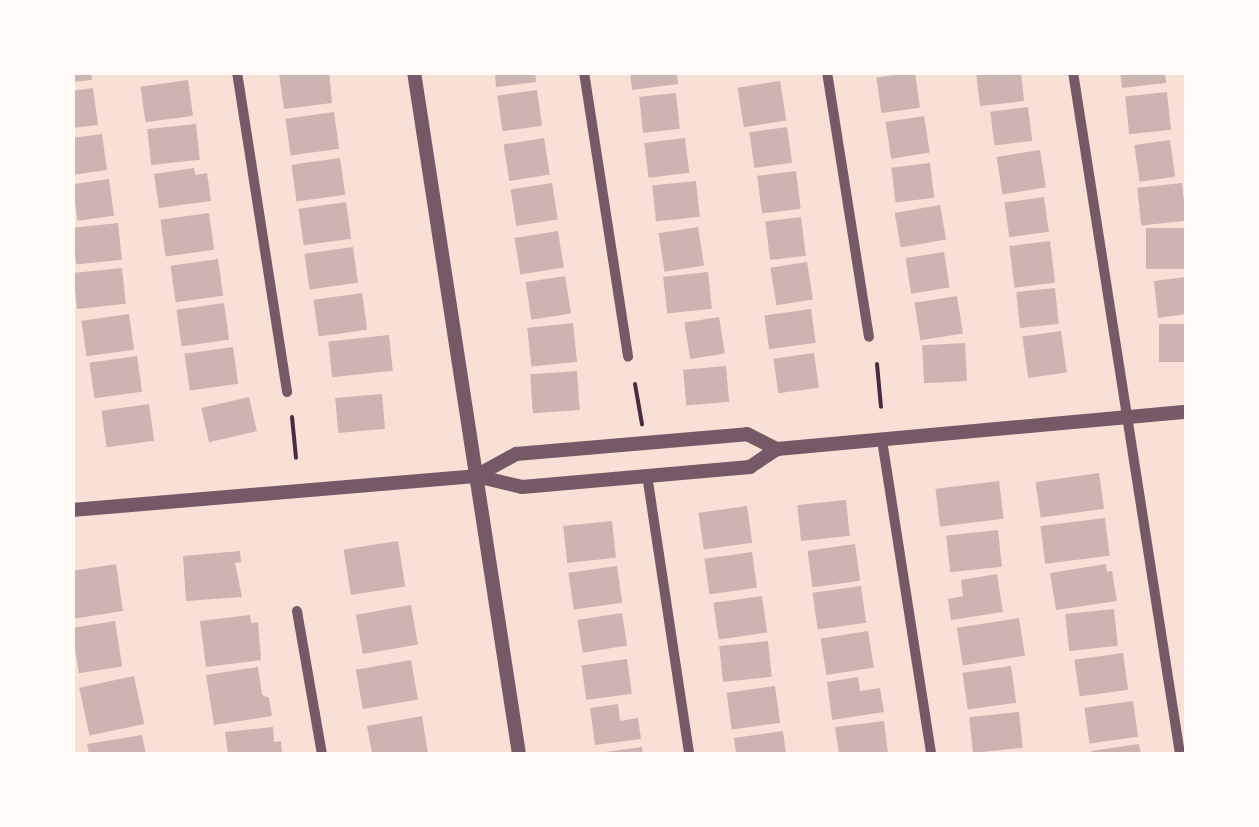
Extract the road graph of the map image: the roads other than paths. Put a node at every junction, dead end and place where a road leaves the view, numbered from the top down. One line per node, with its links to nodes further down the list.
1 (237, 72): 8 (street)
2 (414, 72): 13 (street)
3 (584, 72): 7 (street)
4 (828, 72): 6 (street)
5 (1073, 72): 10 (street)
6 (869, 336)
7 (628, 356)
8 (287, 392)
9 (1186, 412): 10 (street)
10 (1126, 417): 11 (street); 21 (street)
11 (882, 440): 12 (street); 20 (street)
12 (777, 449): 13 (street); 14 (street)
13 (476, 476): 14 (street); 15 (street); 18 (street)
14 (647, 476): 19 (street)
15 (72, 510)
16 (297, 611): 17 (street)
17 (322, 754)
18 (520, 754)
19 (688, 754)
20 (932, 754)
21 (1180, 754)

